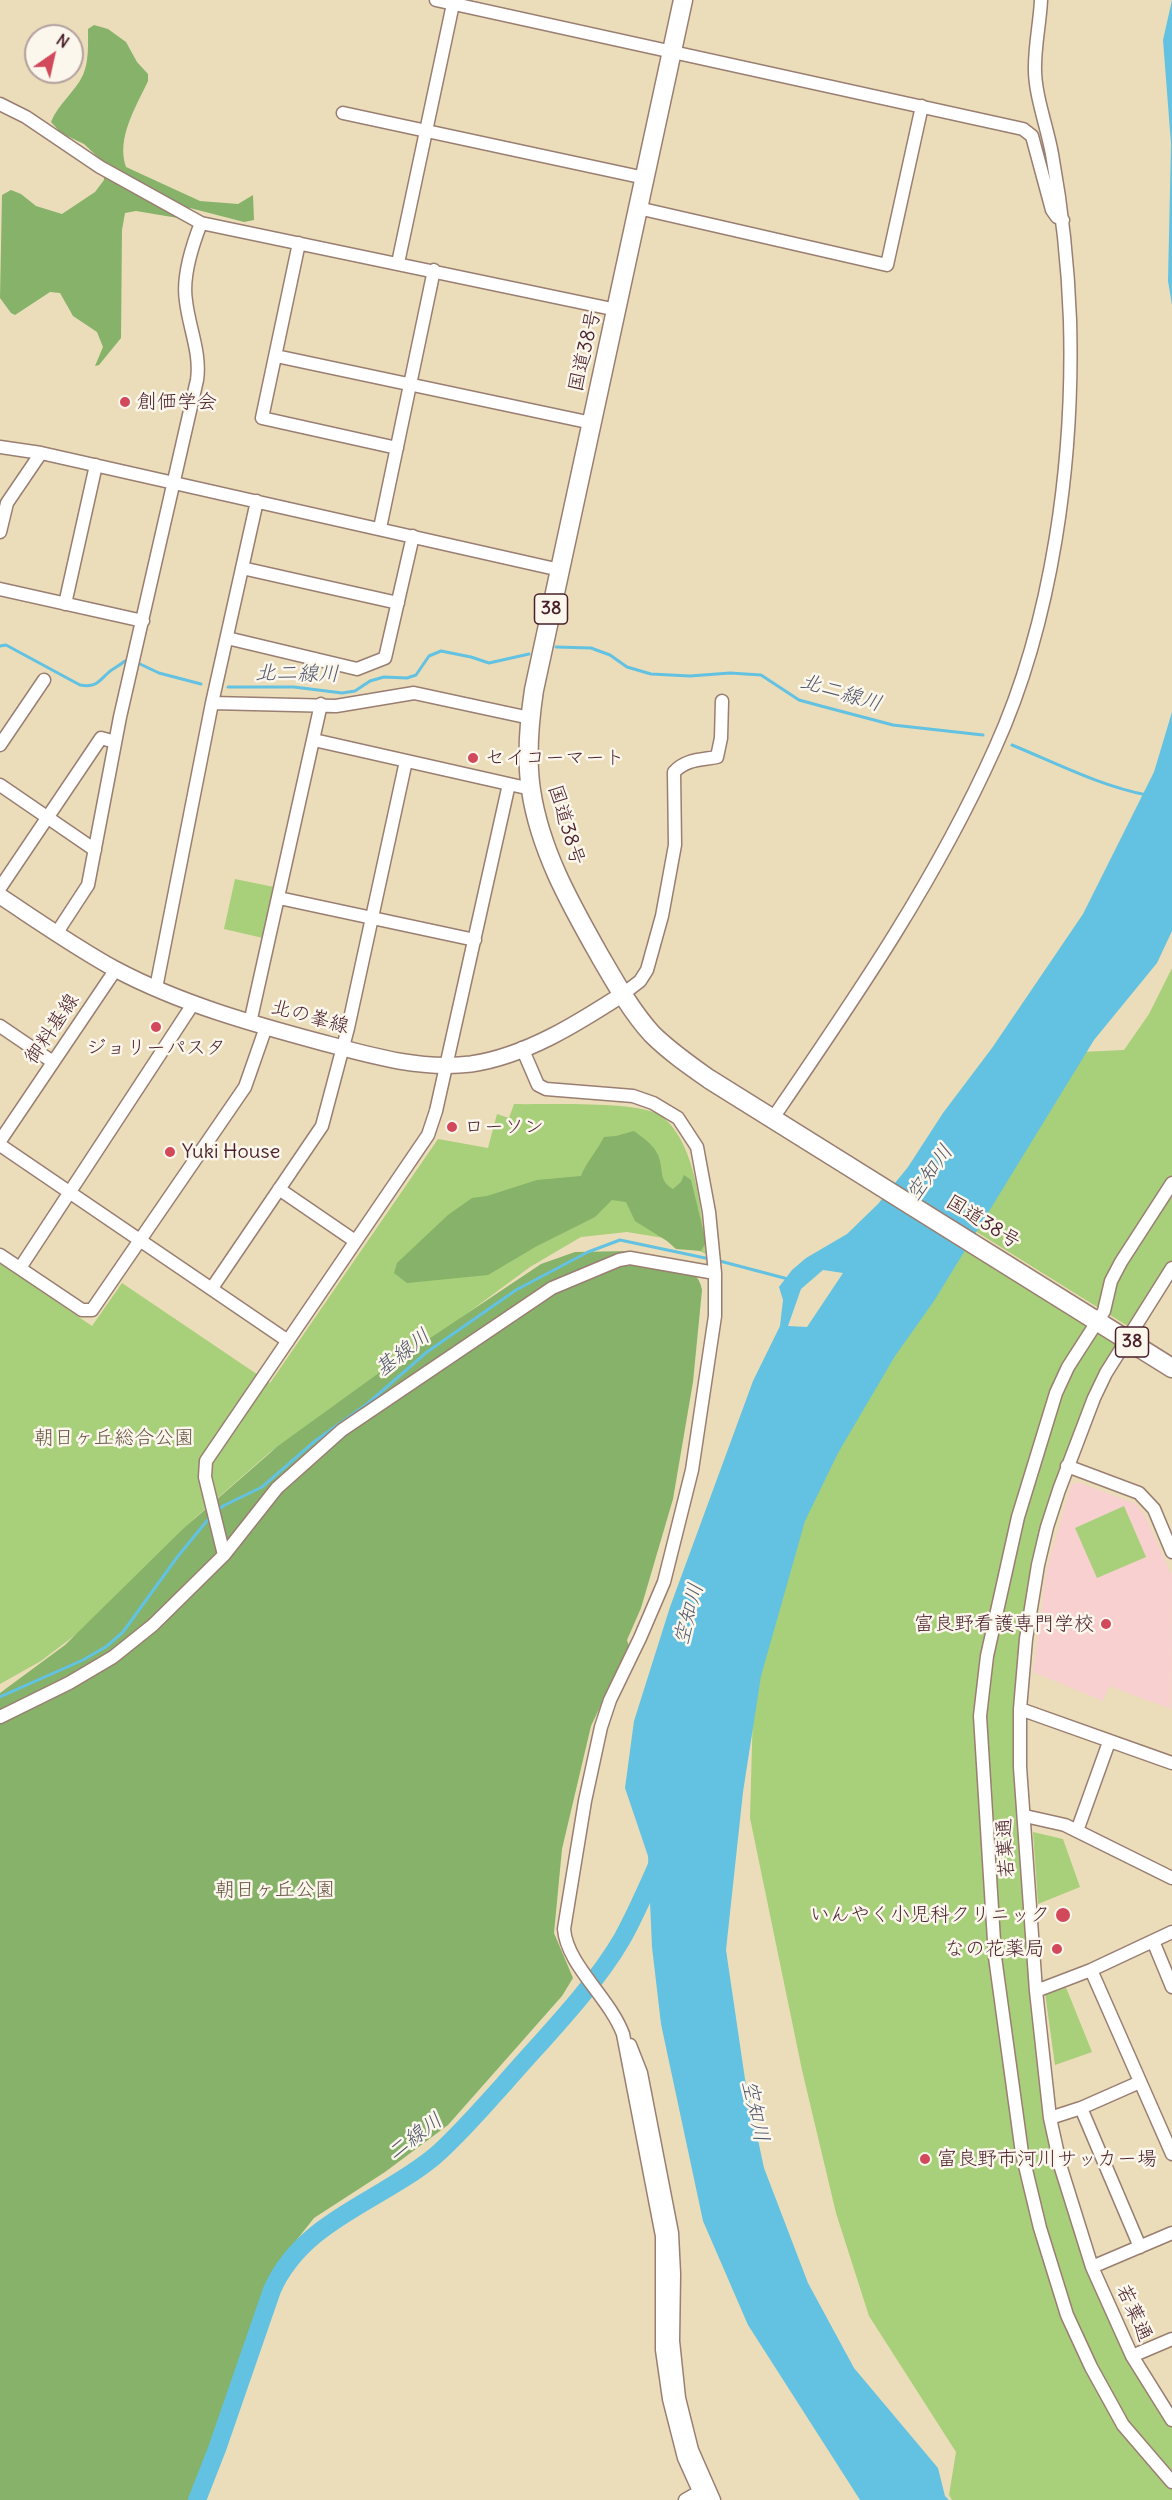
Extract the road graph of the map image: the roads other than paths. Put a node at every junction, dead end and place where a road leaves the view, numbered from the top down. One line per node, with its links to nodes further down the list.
1 (436, 0): 4 (street)
2 (683, 0): 5 (highway, 国道38号 / 38)
3 (1041, 0): 12 (street)
4 (453, 4): 5 (street); 9 (street)
5 (672, 52): 7 (street); 10 (highway, 国道38号 / 38)
6 (0, 104): 13 (street)
7 (922, 106): 11 (street); 12 (street)
8 (343, 113): 9 (street)
9 (426, 131): 10 (street); 15 (street)
10 (645, 178): 11 (highway, 国道38号 / 38)
11 (638, 208): 17 (highway, 国道38号 / 38)
12 (1063, 220): 68 (street)
13 (201, 223): 14 (street); 25 (street)
14 (298, 243): 15 (street); 18 (street)
15 (398, 263): 16 (street)
16 (434, 270): 17 (street); 19 (street)
17 (617, 310): 20 (highway, 国道38号 / 38)
18 (276, 356): 19 (street); 22 (street)
19 (411, 384): 20 (street); 22 (street)
20 (592, 423): 31 (highway, 国道38号 / 38)
21 (0, 447): 23 (street)
22 (397, 448): 27 (street)
23 (41, 453): 24 (street); 28 (street)
24 (96, 465): 25 (street); 34 (street)
25 (175, 483): 26 (street); 35 (street)
26 (257, 501): 27 (street); 30 (street)
27 (380, 528): 29 (street)
28 (0, 532)
29 (413, 536): 31 (street); 33 (street)
30 (242, 568): 33 (street); 36 (street)
31 (560, 570): 41 (highway, 国道38号 / 38)
32 (0, 589): 34 (street)
33 (398, 603): 36 (street)
34 (65, 604): 35 (street)
35 (143, 621): 43 (street)
36 (227, 638): 39 (street)
37 (44, 680): 44 (street)
38 (722, 701): 59 (street)
39 (212, 703): 40 (street); 58 (street)
40 (321, 704): 41 (street); 42 (street)
41 (530, 718): 48 (highway, 国道38号 / 38)
42 (314, 740): 45 (street); 53 (street)
43 (116, 742): 49 (street); 50 (street)
44 (0, 745)
45 (406, 761): 46 (street); 54 (street)
46 (509, 784): 48 (street); 56 (street)
47 (0, 785): 49 (street)
48 (531, 789): 59 (highway, 国道38号 / 38)
49 (48, 817): 50 (street); 51 (street)
50 (95, 850): 55 (street)
51 (0, 888)
52 (0, 896): 55 (main road, 北の峯線)
53 (279, 898): 54 (street); 61 (street)
54 (373, 918): 56 (street); 64 (street)
55 (56, 934): 57 (main road, 北の峯線)
56 (475, 940): 67 (street)
57 (116, 969): 58 (main road, 北の峯線); 66 (street, 御料基線)
58 (156, 988): 60 (main road, 北の峯線)
59 (623, 994): 65 (main road, 北の峯線); 68 (highway, 国道38号 / 38)
60 (193, 1004): 61 (main road, 北の峯線); 72 (street)
61 (250, 1023): 63 (main road, 北の峯線)
62 (0, 1026): 66 (street)
63 (266, 1027): 64 (main road, 北の峯線); 73 (street)
64 (342, 1048): 67 (main road, 北の峯線); 71 (street)
65 (522, 1048): 67 (main road, 北の峯線); 78 (street)
66 (53, 1062): 69 (street, 御料基線)
67 (447, 1065): 74 (street)
68 (780, 1122): 80 (highway, 国道38号 / 38)
69 (0, 1143): 72 (street)
70 (1172, 1183): 80 (street)
71 (279, 1189): 74 (street); 79 (street)
72 (71, 1192): 73 (street); 77 (street)
73 (141, 1240): 77 (street); 79 (street)
74 (355, 1241): 82 (street)
75 (0, 1255): 77 (street)
76 (1172, 1268): 81 (street, 若葉通)
77 (20, 1269)
78 (715, 1273): 86 (street); 99 (street)
79 (212, 1288): 82 (street)
80 (1094, 1319): 81 (highway, 国道38号 / 38); 110 (street)
81 (1128, 1340): 83 (highway, 国道38号 / 38); 84 (street, 若葉通)
82 (288, 1341): 86 (street)
83 (1172, 1368)
84 (1067, 1466): 85 (street); 87 (street, 若葉通)
85 (1172, 1552)
86 (224, 1555): 88 (street)
87 (1020, 1709): 89 (street); 91 (street, 若葉通)
88 (0, 1717)
89 (1109, 1742): 90 (street); 92 (street)
90 (1172, 1763)
91 (1025, 1816): 92 (street); 98 (street, 若葉通)
92 (1077, 1831): 93 (street)
93 (1172, 1878)
94 (1172, 1932): 95 (street)
95 (1153, 1941): 96 (street); 97 (street)
96 (1091, 1970): 98 (street); 100 (street)
97 (1172, 1987)
98 (1036, 1991): 102 (street, 若葉通)
99 (623, 2034): 111 (street); 113 (street)
100 (1140, 2082): 101 (street); 103 (street)
101 (1081, 2108): 102 (street); 105 (street)
102 (1050, 2118): 106 (street, 若葉通)
103 (1172, 2154)
104 (1172, 2233): 105 (street)
105 (1140, 2247): 106 (street)
106 (1092, 2267): 108 (street, 若葉通)
107 (1172, 2339): 108 (street)
108 (1132, 2356): 109 (street, 若葉通)
109 (1172, 2420)
110 (1172, 2482)
111 (701, 2496): 112 (street)
112 (686, 2500)
113 (714, 2500)

